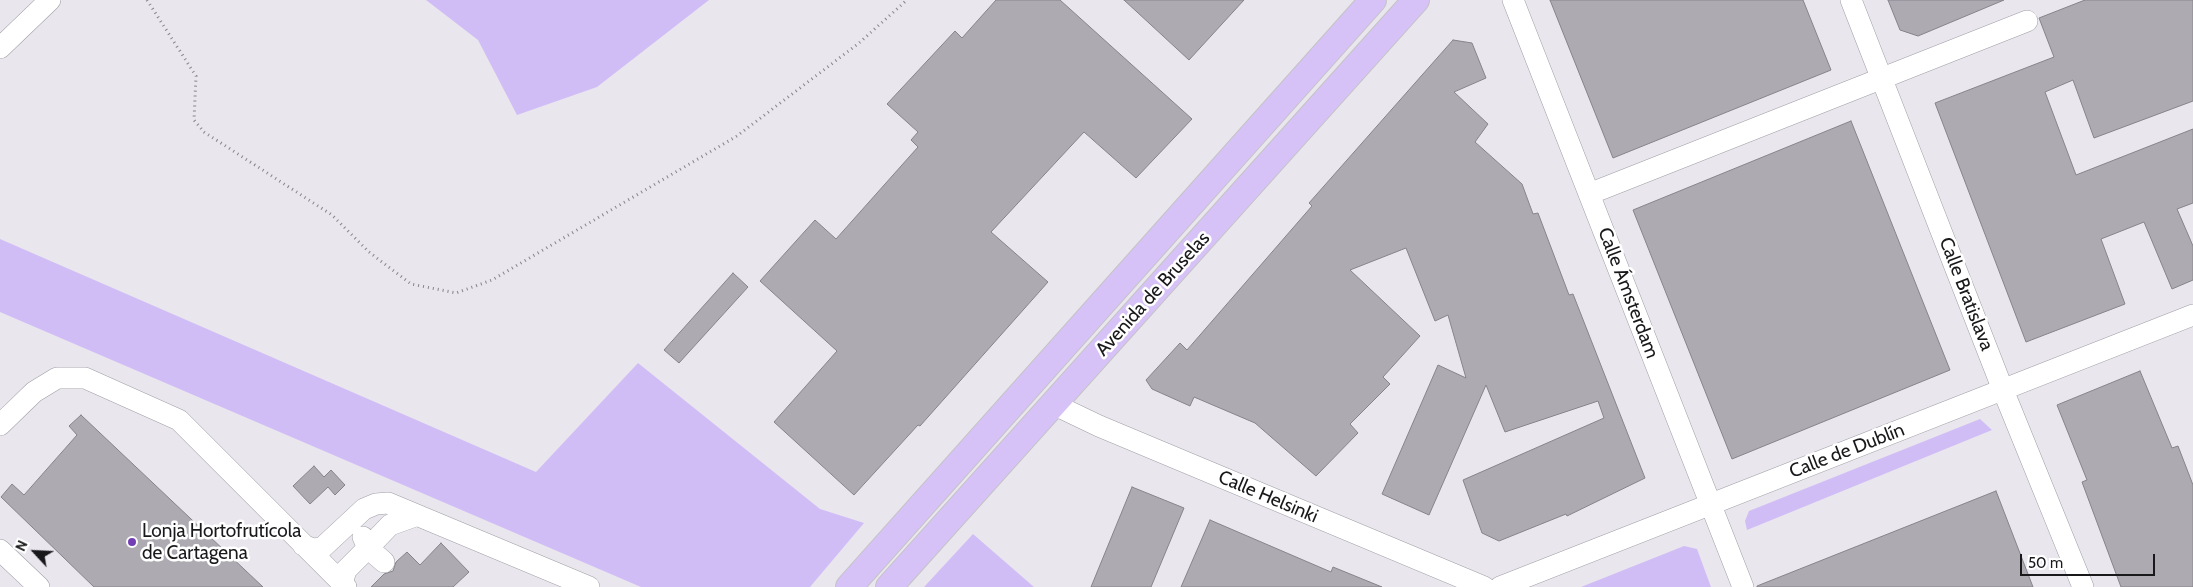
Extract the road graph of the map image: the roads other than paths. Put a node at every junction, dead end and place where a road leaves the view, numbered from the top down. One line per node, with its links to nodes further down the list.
1 (50, 0): 7 (street)
2 (1373, 0): 11 (main road, Avenida de Bruselas)
3 (1416, 0): 13 (main road, Avenida de Bruselas)
4 (1513, 0): 9 (street, Calle Ámsterdam)
5 (1851, 0): 8 (street, Calle Bratislava)
6 (2027, 21): 8 (street)
7 (0, 48)
8 (1882, 80): 9 (street); 12 (street, Calle Bratislava)
9 (1589, 194): 15 (street, Calle Ámsterdam)
10 (2193, 315): 12 (street, Calle de Dublín)
11 (1030, 385): 13 (main road); 24 (main road, Avenida de Bruselas)
12 (2004, 390): 15 (street, Calle de Dublín); 29 (street, Calle Bratislava)
13 (1053, 404): 25 (main road, Avenida de Bruselas); 26 (street, Calle Helsinki)
14 (0, 425): 17 (street)
15 (1711, 504): 27 (street, Calle de Dublín); 28 (street, Calle Ámsterdam)
16 (408, 513): 17 (street); 18 (street); 23 (street)
17 (303, 545): 22 (street)
18 (368, 548): 20 (street); 22 (street)
19 (0, 550): 21 (street)
20 (384, 562)
21 (39, 587)
22 (346, 587)
23 (589, 587)
24 (849, 587)
25 (889, 587)
26 (1484, 587)
27 (1500, 587)
28 (1743, 587)
29 (2083, 587)

